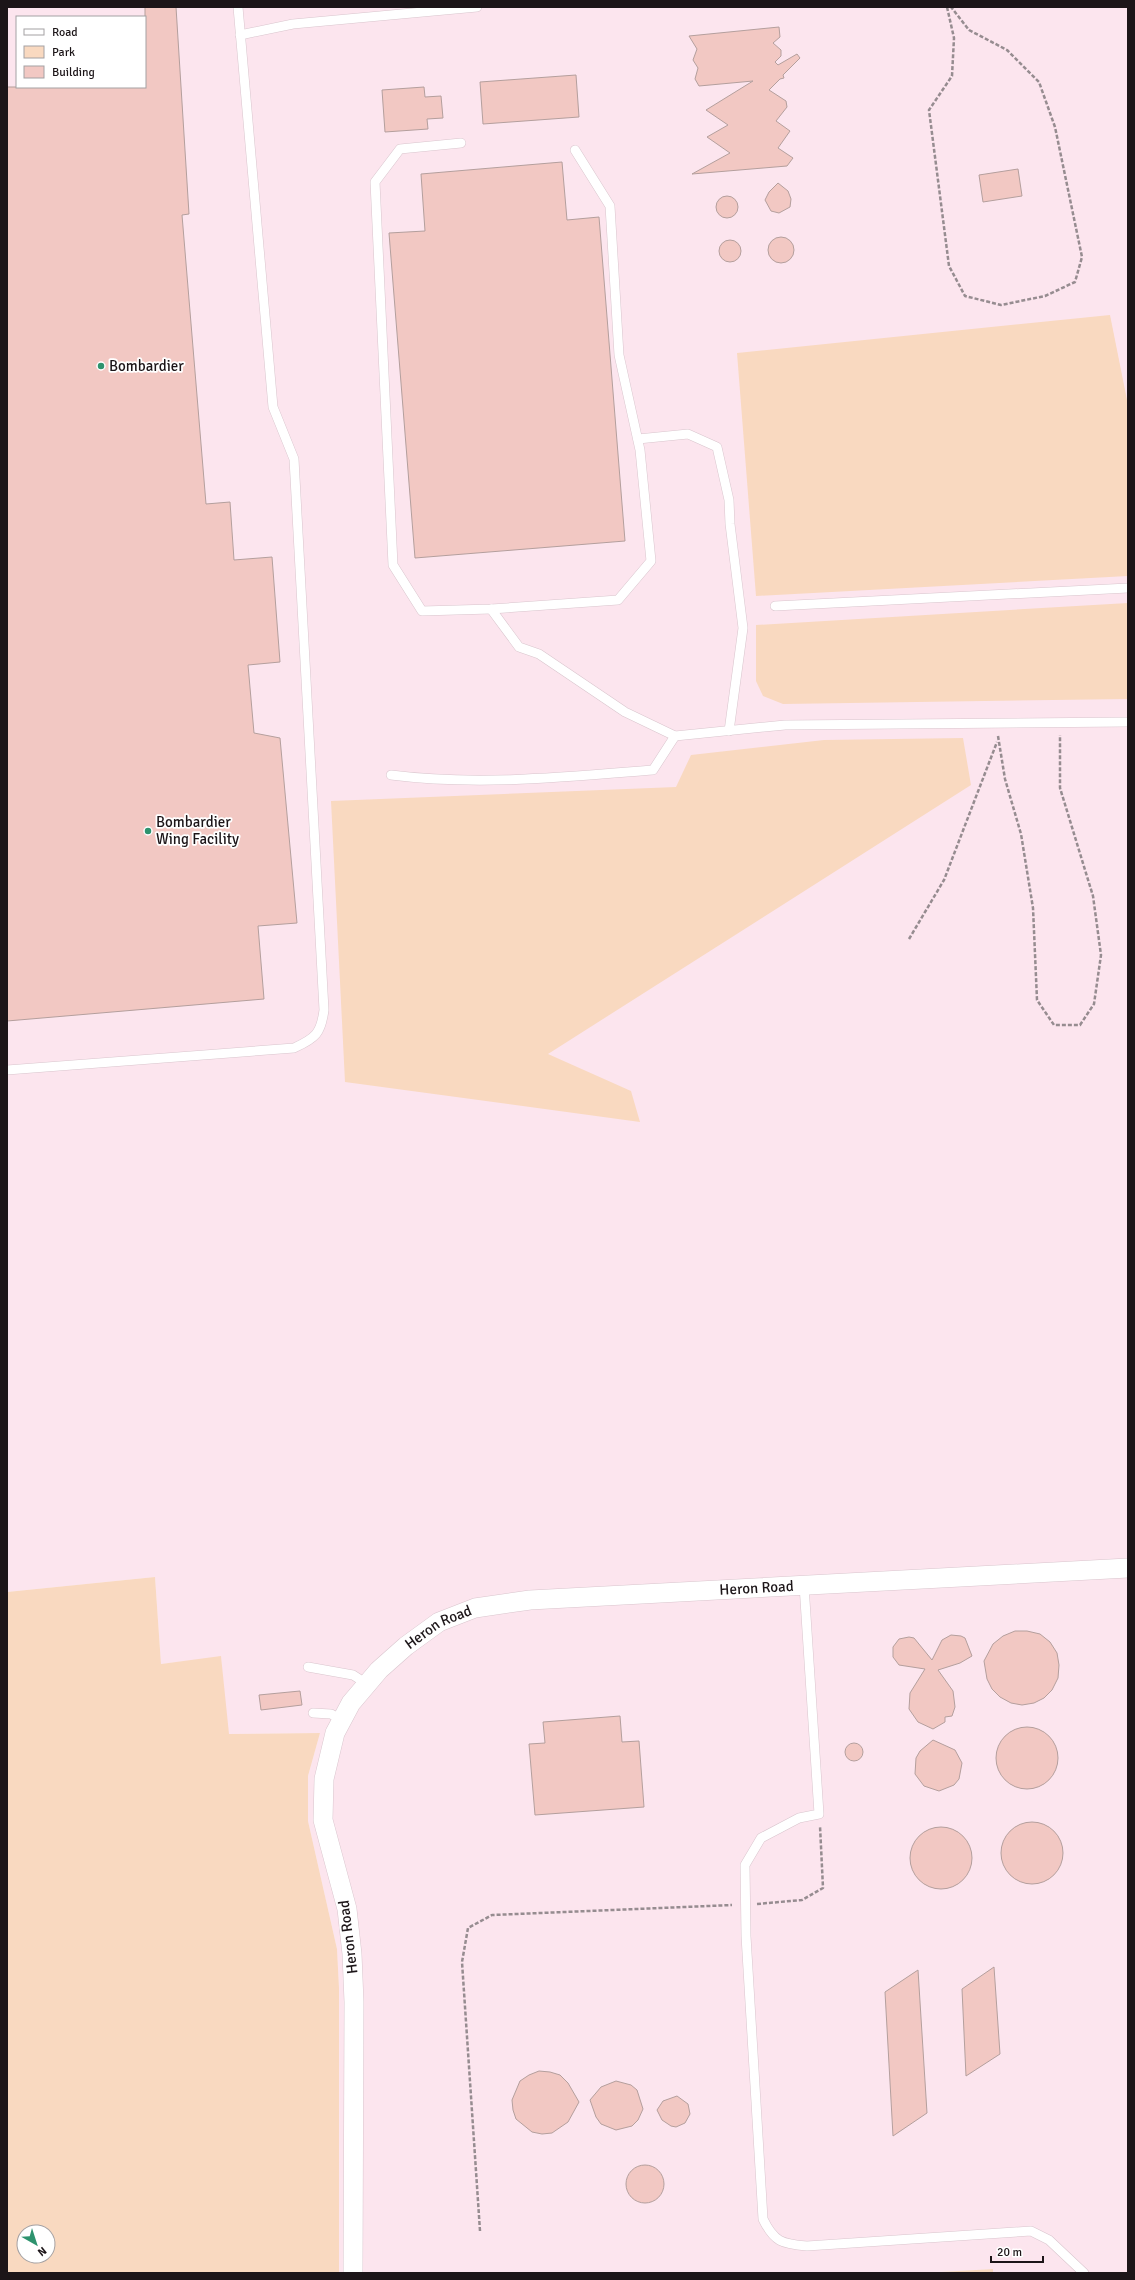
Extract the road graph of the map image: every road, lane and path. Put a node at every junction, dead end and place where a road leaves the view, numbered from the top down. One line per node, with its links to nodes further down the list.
1 (238, 7): 5 (lane)
2 (477, 7): 5 (lane)
3 (947, 7): 4 (path)
4 (951, 7)
5 (240, 36): 20 (lane)
6 (461, 143): 11 (lane)
7 (576, 150): 8 (lane)
8 (638, 439): 11 (lane); 15 (lane)
9 (1128, 588): 10 (lane)
10 (775, 606)
11 (491, 609): 16 (lane)
12 (1060, 722): 13 (lane); 14 (lane); 17 (path)
13 (1128, 722)
14 (998, 723): 15 (lane); 17 (path)
15 (729, 731): 16 (lane)
16 (675, 736): 18 (lane)
17 (998, 741): 19 (path)
18 (391, 775)
19 (909, 938)
20 (7, 1070)
21 (1128, 1568): 22 (street, Heron Road)
22 (804, 1585): 24 (street, Heron Road); 27 (lane)
23 (308, 1667): 24 (lane)
24 (367, 1684): 26 (street, Heron Road)
25 (313, 1714): 26 (lane)
26 (342, 1720): 30 (street, Heron Road)
27 (819, 1814): 28 (lane); 28 (path)
28 (745, 1905): 29 (path); 31 (lane)
29 (480, 2231)
30 (354, 2273)
31 (1084, 2273)

